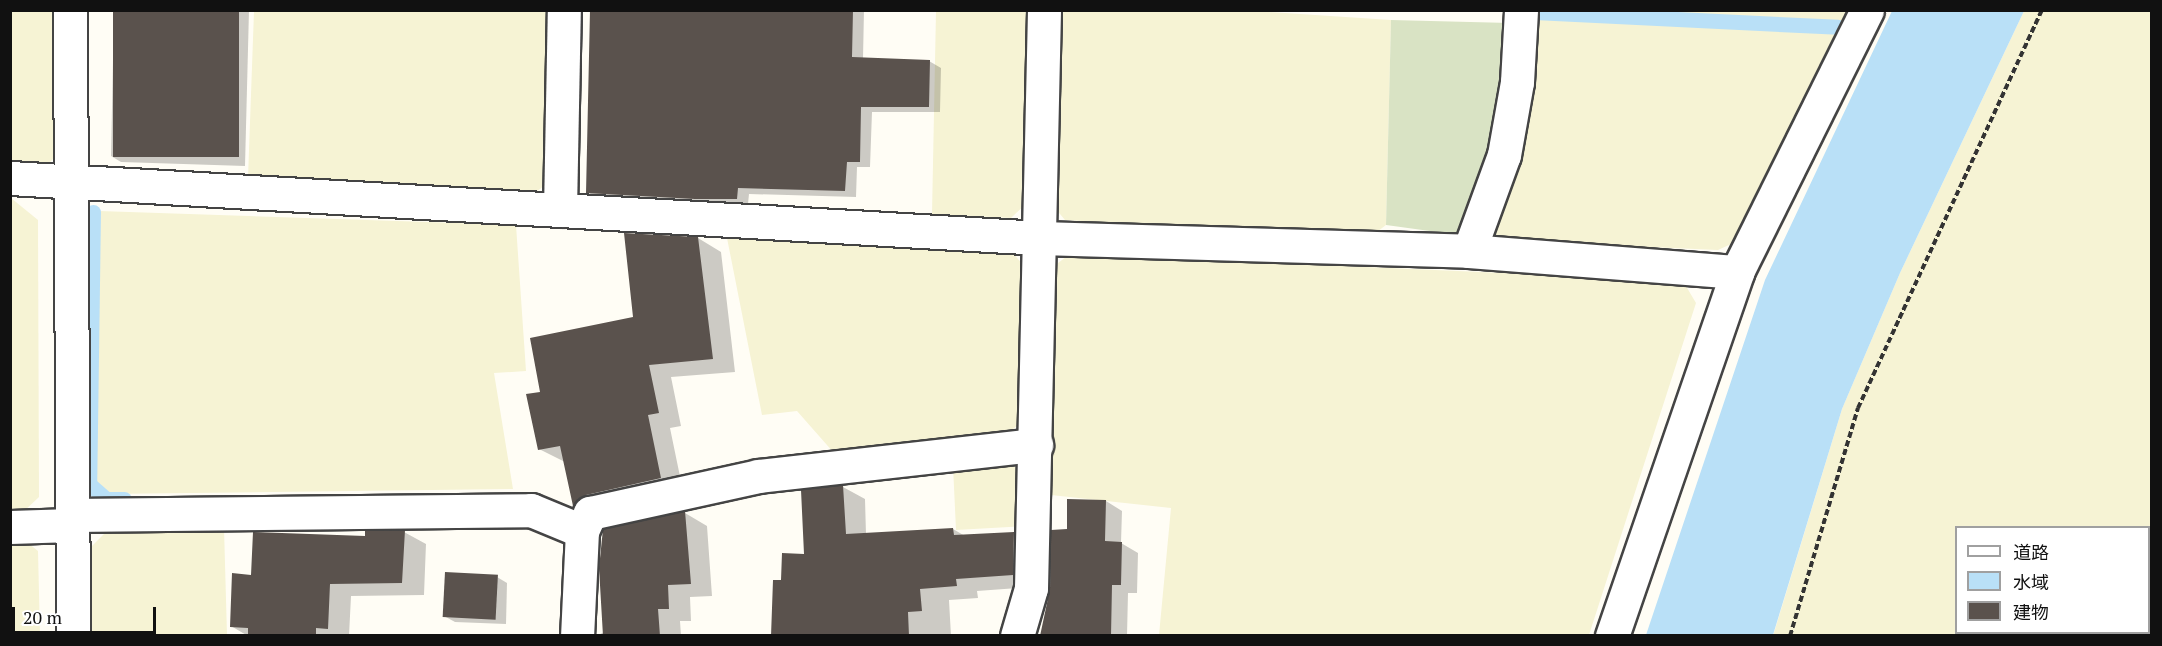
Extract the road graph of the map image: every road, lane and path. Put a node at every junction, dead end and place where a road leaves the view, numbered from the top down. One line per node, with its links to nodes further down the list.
1 (70, 10): 8 (street)
2 (564, 10): 9 (street)
3 (1044, 10): 10 (street)
4 (1521, 10): 11 (street)
5 (1867, 10): 12 (street)
6 (2042, 10): 21 (path)
7 (10, 178): 8 (street)
8 (68, 181): 9 (street); 14 (street)
9 (560, 210): 10 (street)
10 (1040, 238): 11 (street); 13 (street)
11 (1468, 251): 12 (street)
12 (1737, 272): 20 (street)
13 (1036, 445): 16 (street); 19 (street)
14 (72, 520): 15 (street); 16 (street); 17 (street)
15 (10, 527)
16 (582, 531): 18 (street)
17 (73, 636)
18 (578, 636)
19 (1017, 636)
20 (1612, 636)
21 (1790, 636)

